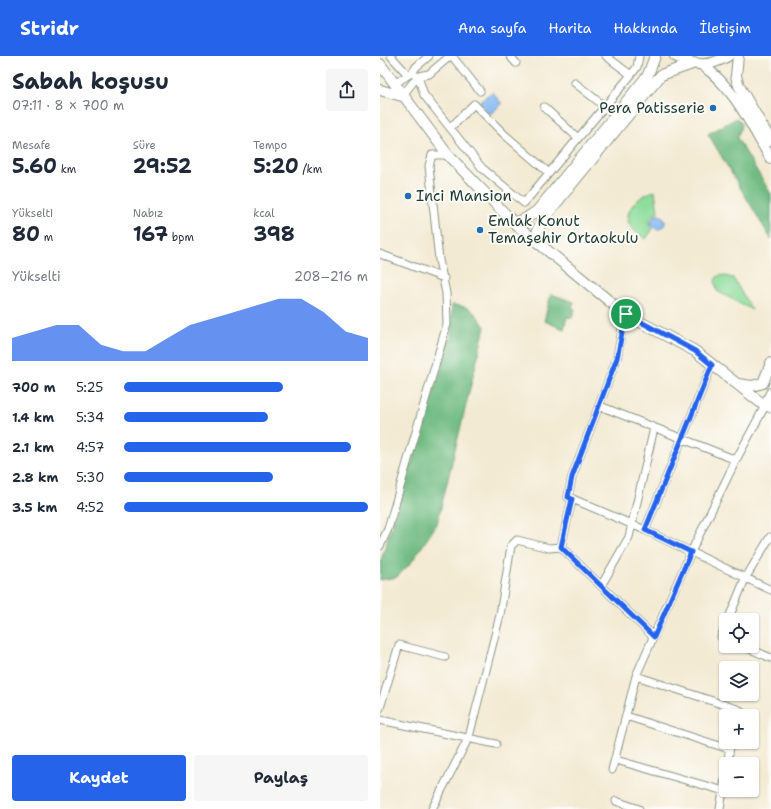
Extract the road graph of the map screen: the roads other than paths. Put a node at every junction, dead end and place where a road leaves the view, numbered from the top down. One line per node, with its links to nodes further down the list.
1 (391, 56): 14 (street)
2 (429, 56): 14 (street)
3 (451, 56): 16 (street); 20 (street)
4 (510, 56): 11 (street)
5 (606, 56): 15 (street)
6 (639, 56): 15 (street)
7 (654, 56): 30 (main road)
8 (675, 56): 12 (main road)
9 (728, 56): 12 (main road)
10 (738, 56): 26 (main road)
11 (516, 63)
12 (697, 65): 28 (main road); 31 (main road)
13 (381, 67): 18 (main road)
14 (408, 75): 18 (street)
15 (631, 75): 22 (street)
16 (418, 76): 21 (street); 24 (street)
17 (575, 83): 22 (street)
18 (394, 84): 21 (main road)
19 (380, 90): 21 (main road)
20 (480, 91)
21 (402, 96): 27 (main road)
22 (604, 106): 25 (street)
23 (544, 107): 25 (street)
24 (450, 128): 29 (street); 29 (street)
25 (578, 138): 29 (street)
26 (771, 141)
27 (448, 155): 30 (main road); 33 (street)
28 (771, 159)
29 (549, 173)
30 (514, 223): 31 (main road)
31 (536, 241): 34 (main road)
32 (380, 254): 33 (street)
33 (444, 278): 49 (street)
34 (626, 314): 36 (main road); 40 (street)
35 (771, 363): 38 (main road)
36 (712, 365): 37 (main road); 43 (street)
37 (737, 384): 38 (main road); 41 (main road)
38 (767, 385)
39 (771, 393): 41 (main road)
40 (600, 406): 42 (street); 45 (street)
41 (768, 408): 44 (street)
42 (654, 428): 43 (street); 46 (street)
43 (682, 439): 44 (street); 47 (street)
44 (736, 460): 51 (street)
45 (572, 499): 46 (street); 50 (street)
46 (634, 525): 47 (street); 53 (street)
47 (645, 530): 51 (street)
48 (771, 538): 52 (street)
49 (380, 546)
50 (561, 547): 53 (street); 65 (street)
51 (691, 552): 52 (street); 56 (street)
52 (745, 579): 54 (street); 55 (street)
53 (601, 586): 56 (street)
54 (771, 590)
55 (731, 613)
56 (654, 637): 60 (street)
57 (759, 653): 59 (street)
58 (445, 657): 61 (street)
59 (771, 658)
60 (636, 676): 62 (street); 63 (street)
61 (380, 708)
62 (737, 709)
63 (626, 716): 66 (street); 68 (street)
64 (380, 720): 65 (street)
65 (469, 737): 67 (street); 73 (street)
66 (719, 742)
67 (496, 744)
68 (616, 760): 69 (street); 70 (street)
69 (612, 770)
70 (719, 790)
71 (723, 797): 75 (street)
72 (616, 801): 74 (street)
73 (432, 809)
74 (639, 809)
75 (720, 809)

